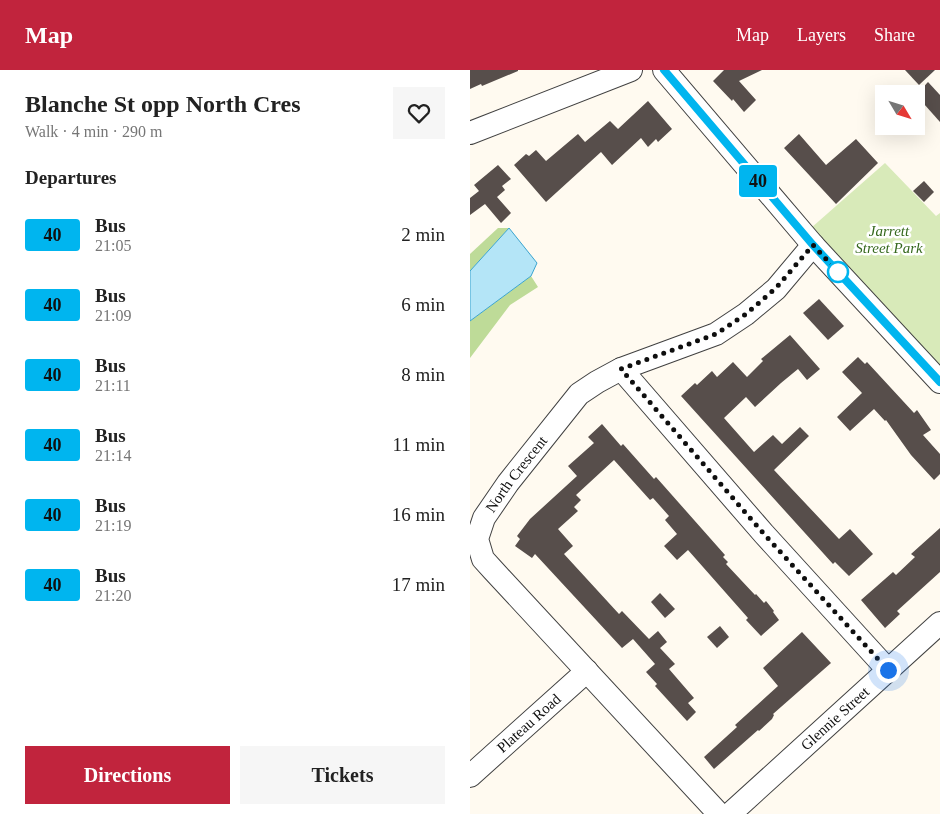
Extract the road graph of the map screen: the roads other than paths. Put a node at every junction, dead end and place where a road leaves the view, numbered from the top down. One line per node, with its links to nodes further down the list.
1 (664, 70): 4 (street)
2 (619, 72): 3 (street)
3 (470, 134)
4 (813, 245): 5 (street, North Crescent); 6 (street)
5 (621, 369): 7 (street, North Crescent); 9 (street)
6 (940, 382)
7 (477, 563): 10 (street, North Crescent)
8 (940, 623): 9 (street, Glennie Street)
9 (888, 670): 13 (street, Glennie Street)
10 (587, 671): 11 (street, Plateau Road); 12 (street, North Crescent)
11 (470, 776)
12 (719, 814)
13 (730, 814)

